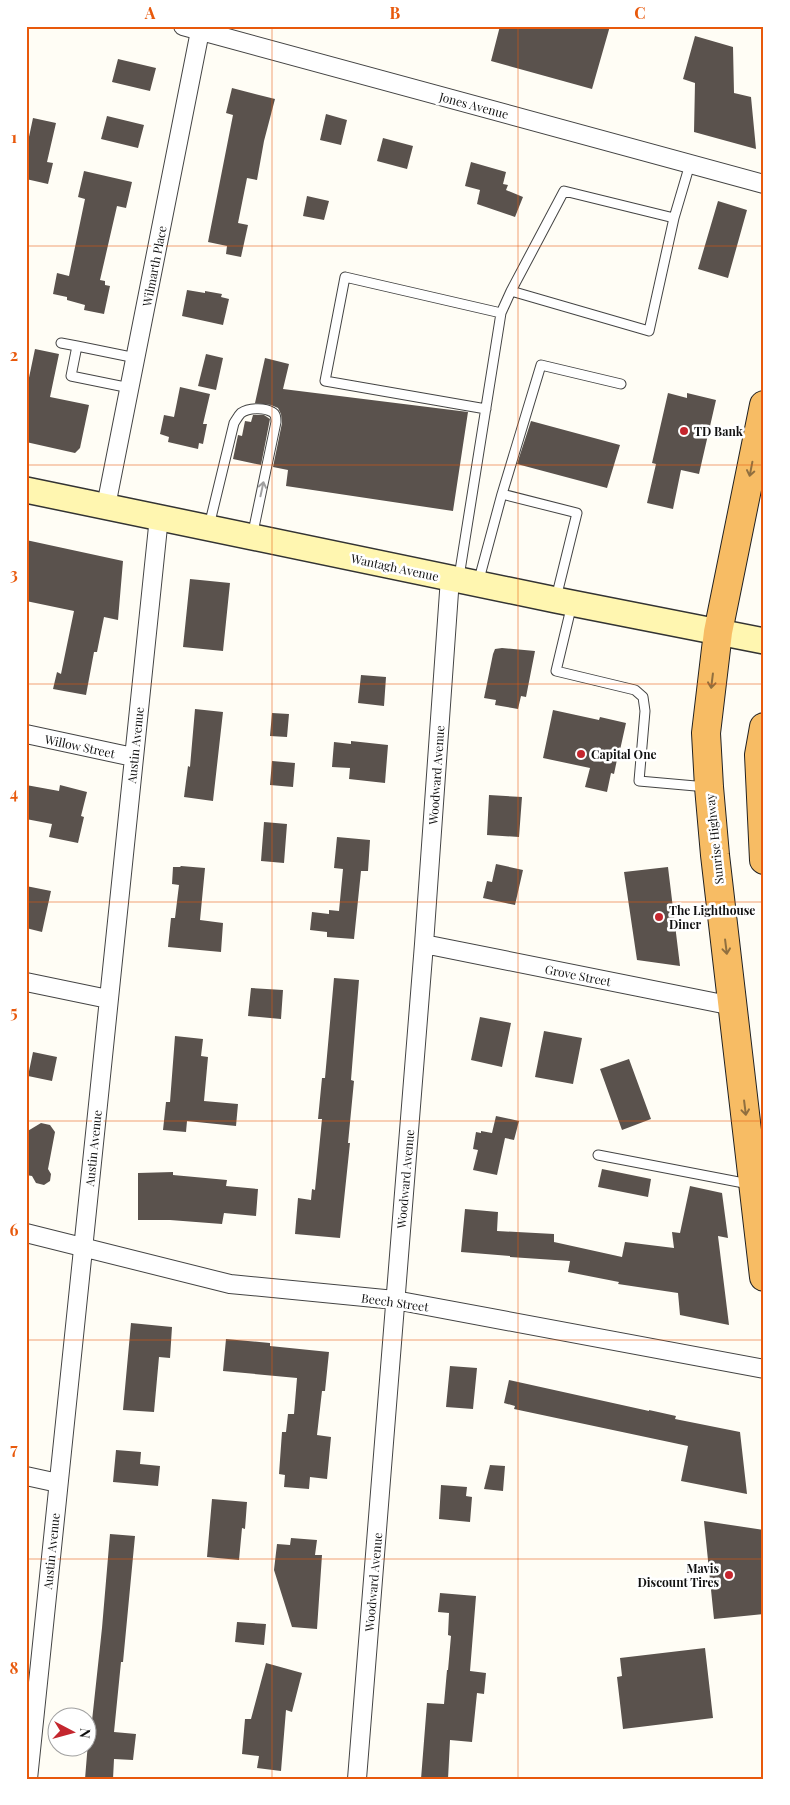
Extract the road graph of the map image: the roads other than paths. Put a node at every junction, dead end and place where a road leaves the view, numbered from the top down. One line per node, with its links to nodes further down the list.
1 (195, 28): 2 (street, Jones Avenue); 9 (street, Wilmarth Place)
2 (690, 164): 3 (street, Jones Avenue); 4 (lane)
3 (764, 184)
4 (674, 218): 5 (lane); 5 (lane)
5 (510, 291): 6 (lane)
6 (501, 313): 13 (lane); 13 (lane)
7 (61, 343): 8 (lane)
8 (77, 346): 9 (lane); 11 (lane)
9 (136, 358): 11 (street, Wilmarth Place)
10 (621, 384): 15 (lane)
11 (130, 388): 16 (street, Wilmarth Place)
12 (764, 404): 22 (highway, Sunrise Highway, one-way to 22)
13 (486, 409): 20 (lane)
14 (26, 490): 16 (main road, Wantagh Avenue)
15 (502, 494): 20 (lane); 21 (lane)
16 (106, 506): 17 (main road, Wantagh Avenue)
17 (159, 517): 18 (main road, Wantagh Avenue); 26 (street, Austin Avenue)
18 (209, 528): 19 (main road, Wantagh Avenue); 19 (lane, one-way to 18)
19 (252, 537): 20 (main road, Wantagh Avenue)
20 (462, 581): 21 (main road, Wantagh Avenue); 29 (street, Woodward Avenue)
21 (564, 602): 22 (main road, Wantagh Avenue); 27 (lane)
22 (718, 632): 23 (main road, Wantagh Avenue); 27 (highway, Sunrise Highway, one-way to 27)
23 (764, 641)
24 (764, 727): 28 (highway)
25 (26, 734): 26 (street, Willow Street)
26 (133, 757): 31 (street, Austin Avenue)
27 (708, 787): 32 (highway, Sunrise Highway, one-way to 32)
28 (764, 860)
29 (424, 944): 32 (street, Grove Street); 38 (street, Woodward Avenue)
30 (26, 982): 31 (street)
31 (108, 999): 36 (street, Austin Avenue)
32 (733, 1006): 34 (highway, Sunrise Highway, one-way to 34)
33 (598, 1155): 34 (lane)
34 (754, 1185): 37 (highway, Sunrise Highway)
35 (26, 1233): 36 (street, Beech Street)
36 (83, 1246): 38 (street, Beech Street); 41 (street, Austin Avenue)
37 (764, 1277)
38 (395, 1300): 39 (street, Beech Street); 44 (street, Woodward Avenue)
39 (764, 1369)
40 (26, 1476): 41 (street)
41 (58, 1483): 42 (street, Austin Avenue)
42 (30, 1721): 43 (street, Austin Avenue)
43 (28, 1779)
44 (357, 1779)

